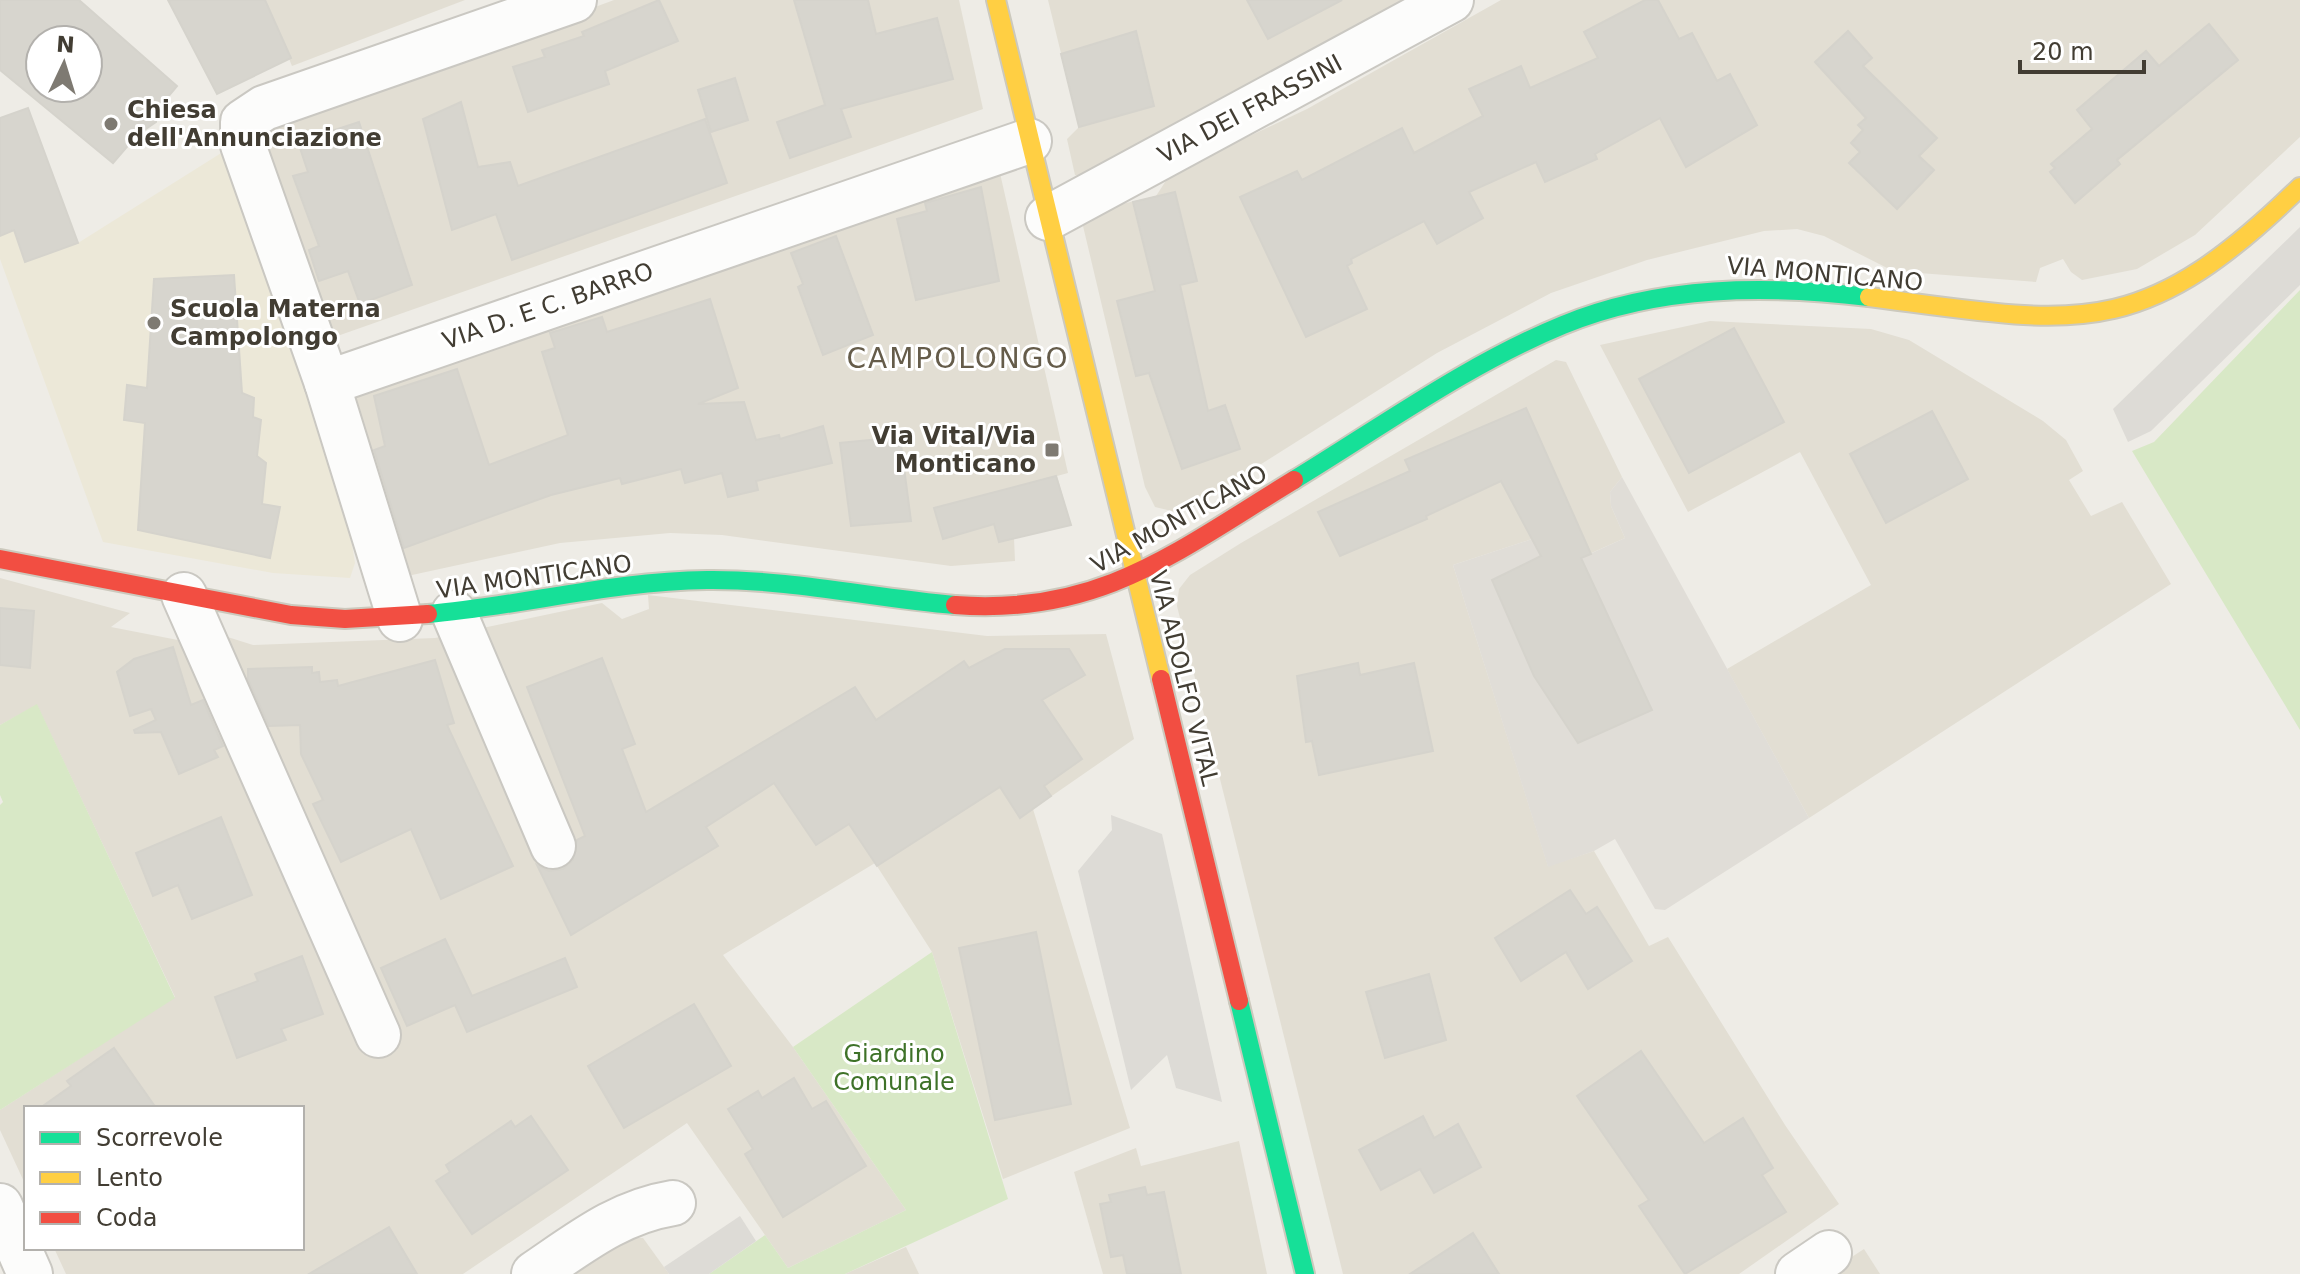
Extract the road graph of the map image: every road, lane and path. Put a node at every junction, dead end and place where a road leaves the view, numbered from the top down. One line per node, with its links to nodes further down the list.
1 (574, 0): 7 (street)
2 (996, 0): 4 (street, VIA ADOLFO VITAL)
3 (1451, 0): 6 (street, VIA DEI FRASSINI)
4 (1029, 141): 6 (street, VIA ADOLFO VITAL); 7 (street, VIA D. E C. BARRO)
5 (2300, 187): 9 (street, VIA MONTICANO)
6 (1048, 218): 9 (street, VIA ADOLFO VITAL)
7 (327, 383): 12 (street)
8 (0, 559): 10 (street, VIA MONTICANO)
9 (1135, 576): 11 (street, VIA MONTICANO); 19 (street, VIA ADOLFO VITAL)
10 (184, 595): 12 (street, VIA MONTICANO); 14 (street)
11 (454, 613): 12 (street, VIA MONTICANO); 13 (street)
12 (400, 619)
13 (553, 846)
14 (378, 1035)
15 (673, 1203): 18 (street)
16 (0, 1206): 17 (street)
17 (30, 1274)
18 (534, 1274)
19 (1305, 1274)

